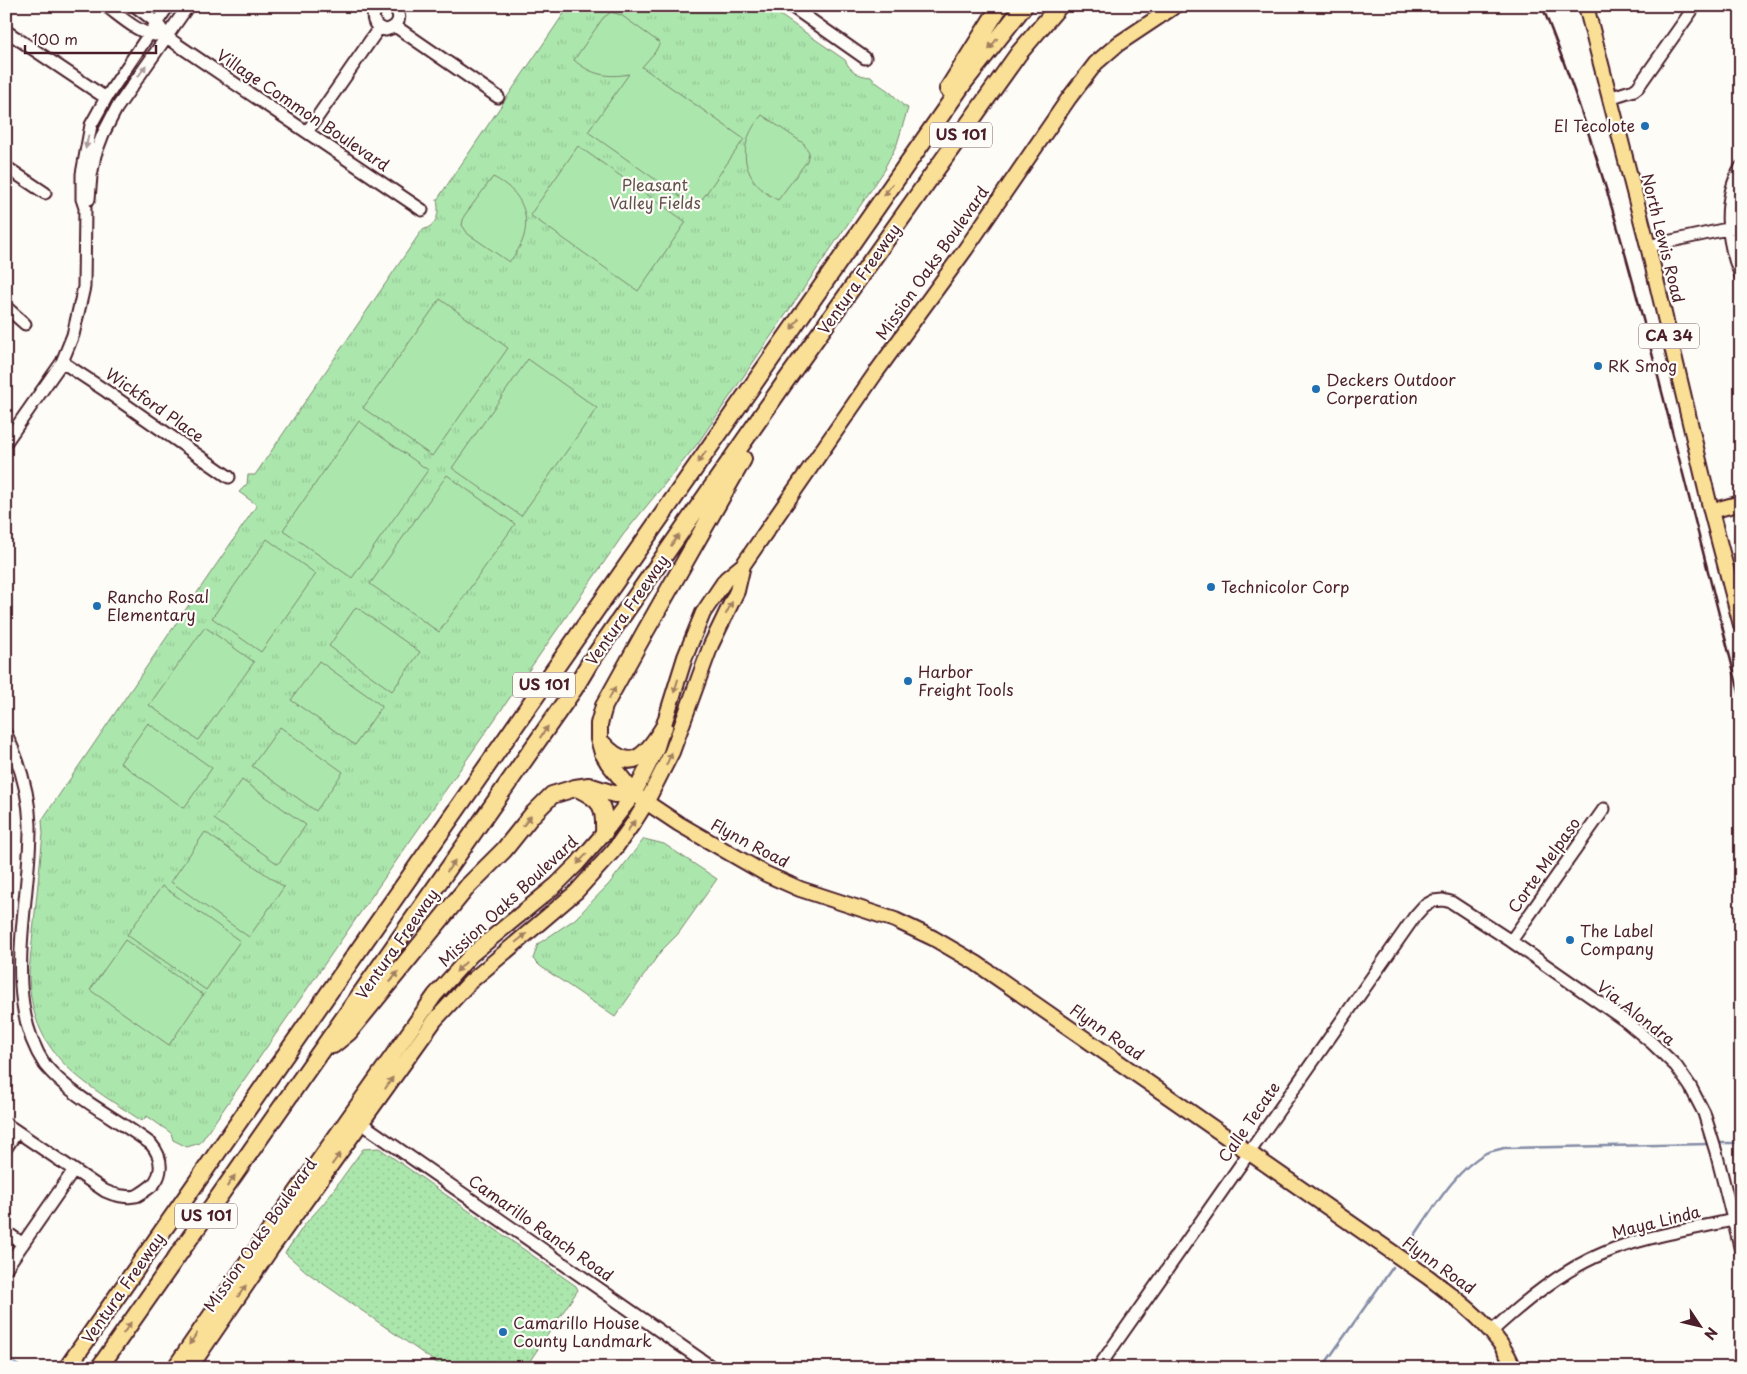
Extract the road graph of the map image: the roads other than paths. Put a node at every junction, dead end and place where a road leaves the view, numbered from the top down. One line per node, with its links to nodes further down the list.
1 (106, 6): 18 (street, Village Common Boulevard)
2 (134, 6): 14 (street, Village Common Boulevard)
3 (168, 6): 14 (street)
4 (188, 6): 19 (street)
5 (393, 6): 15 (street)
6 (791, 6): 20 (street)
7 (1000, 6): 26 (highway)
8 (1024, 6): 26 (highway, Ventura Freeway / US 101, one-way to 26)
9 (1059, 6): 38 (highway, Ventura Freeway / US 101)
10 (1175, 6): 43 (main road, Mission Oaks Boulevard)
11 (1586, 6): 23 (main road, North Lewis Road / CA 34)
12 (1695, 6): 23 (street)
13 (374, 8): 16 (street)
14 (158, 23): 18 (street); 19 (street, Village Common Boulevard)
15 (396, 26): 16 (street); 21 (street)
16 (379, 28): 24 (street)
17 (6, 31): 22 (street)
18 (149, 34): 19 (street, Village Common Boulevard); 22 (street)
19 (167, 37): 24 (street, Village Common Boulevard); 29 (street, one-way to 19)
20 (865, 58)
21 (498, 97)
22 (106, 98): 29 (street, one-way to 29)
23 (1609, 98): 33 (main road, North Lewis Road / CA 34)
24 (307, 132): 30 (street, Village Common Boulevard)
25 (6, 167): 28 (street)
26 (904, 167): 69 (highway, Ventura Freeway / US 101, one-way to 69)
27 (1741, 167): 32 (street)
28 (45, 193)
29 (85, 208): 37 (street)
30 (422, 210)
31 (1741, 226): 32 (street)
32 (1729, 228): 33 (street); 34 (street)
33 (1648, 246): 42 (main road, North Lewis Road / CA 34)
34 (1741, 276)
35 (6, 306): 36 (street)
36 (25, 324)
37 (62, 362): 39 (street); 40 (street, Wickford Place)
38 (785, 382): 47 (highway, one-way to 38); 54 (highway, Ventura Freeway / US 101, one-way to 38)
39 (6, 442)
40 (230, 477)
41 (1741, 503): 42 (main road)
42 (1711, 511): 44 (main road, North Lewis Road / CA 34)
43 (743, 565): 45 (main road, Mission Oaks Boulevard, one-way to 45); 49 (main road, Mission Oaks Boulevard, one-way to 43)
44 (1741, 625)
45 (664, 726): 47 (highway); 49 (main road, Mission Oaks Boulevard)
46 (6, 734): 60 (street)
47 (599, 739): 49 (highway)
48 (575, 788): 49 (highway); 51 (highway); 54 (highway, one-way to 48)
49 (640, 798): 51 (main road, Mission Oaks Boulevard); 55 (main road, Mission Oaks Boulevard, one-way to 49); 59 (main road, Flynn Road)
50 (1604, 809): 53 (street, Corte Melpaso)
51 (604, 833): 55 (main road, Mission Oaks Boulevard, one-way to 55)
52 (1433, 901): 53 (street, Via Alondra); 59 (street, Calle Tecate)
53 (1511, 941): 62 (street, Via Alondra)
54 (313, 1064): 70 (highway, Ventura Freeway / US 101, one-way to 54)
55 (356, 1120): 61 (main road, Mission Oaks Boulevard); 66 (main road, Mission Oaks Boulevard, one-way to 55); 73 (street, Camarillo Ranch Road)
56 (6, 1124): 57 (street)
57 (17, 1132): 58 (street); 60 (street)
58 (6, 1148)
59 (1247, 1153): 68 (main road, Flynn Road); 74 (street, Calle Tecate)
60 (74, 1170): 64 (street)
61 (307, 1177): 66 (main road); 71 (main road, Mission Oaks Boulevard, one-way to 71)
62 (1733, 1220): 65 (street, Via Alondra); 68 (street, Maya Linda)
63 (6, 1232): 64 (street)
64 (23, 1244): 67 (street)
65 (1741, 1251)
66 (267, 1254): 72 (main road, Mission Oaks Boulevard, one-way to 66)
67 (6, 1268)
68 (1492, 1332): 75 (main road, Flynn Road)
69 (67, 1367)
70 (99, 1368)
71 (174, 1368)
72 (190, 1368)
73 (712, 1368)
74 (1098, 1368)
75 (1514, 1368)

